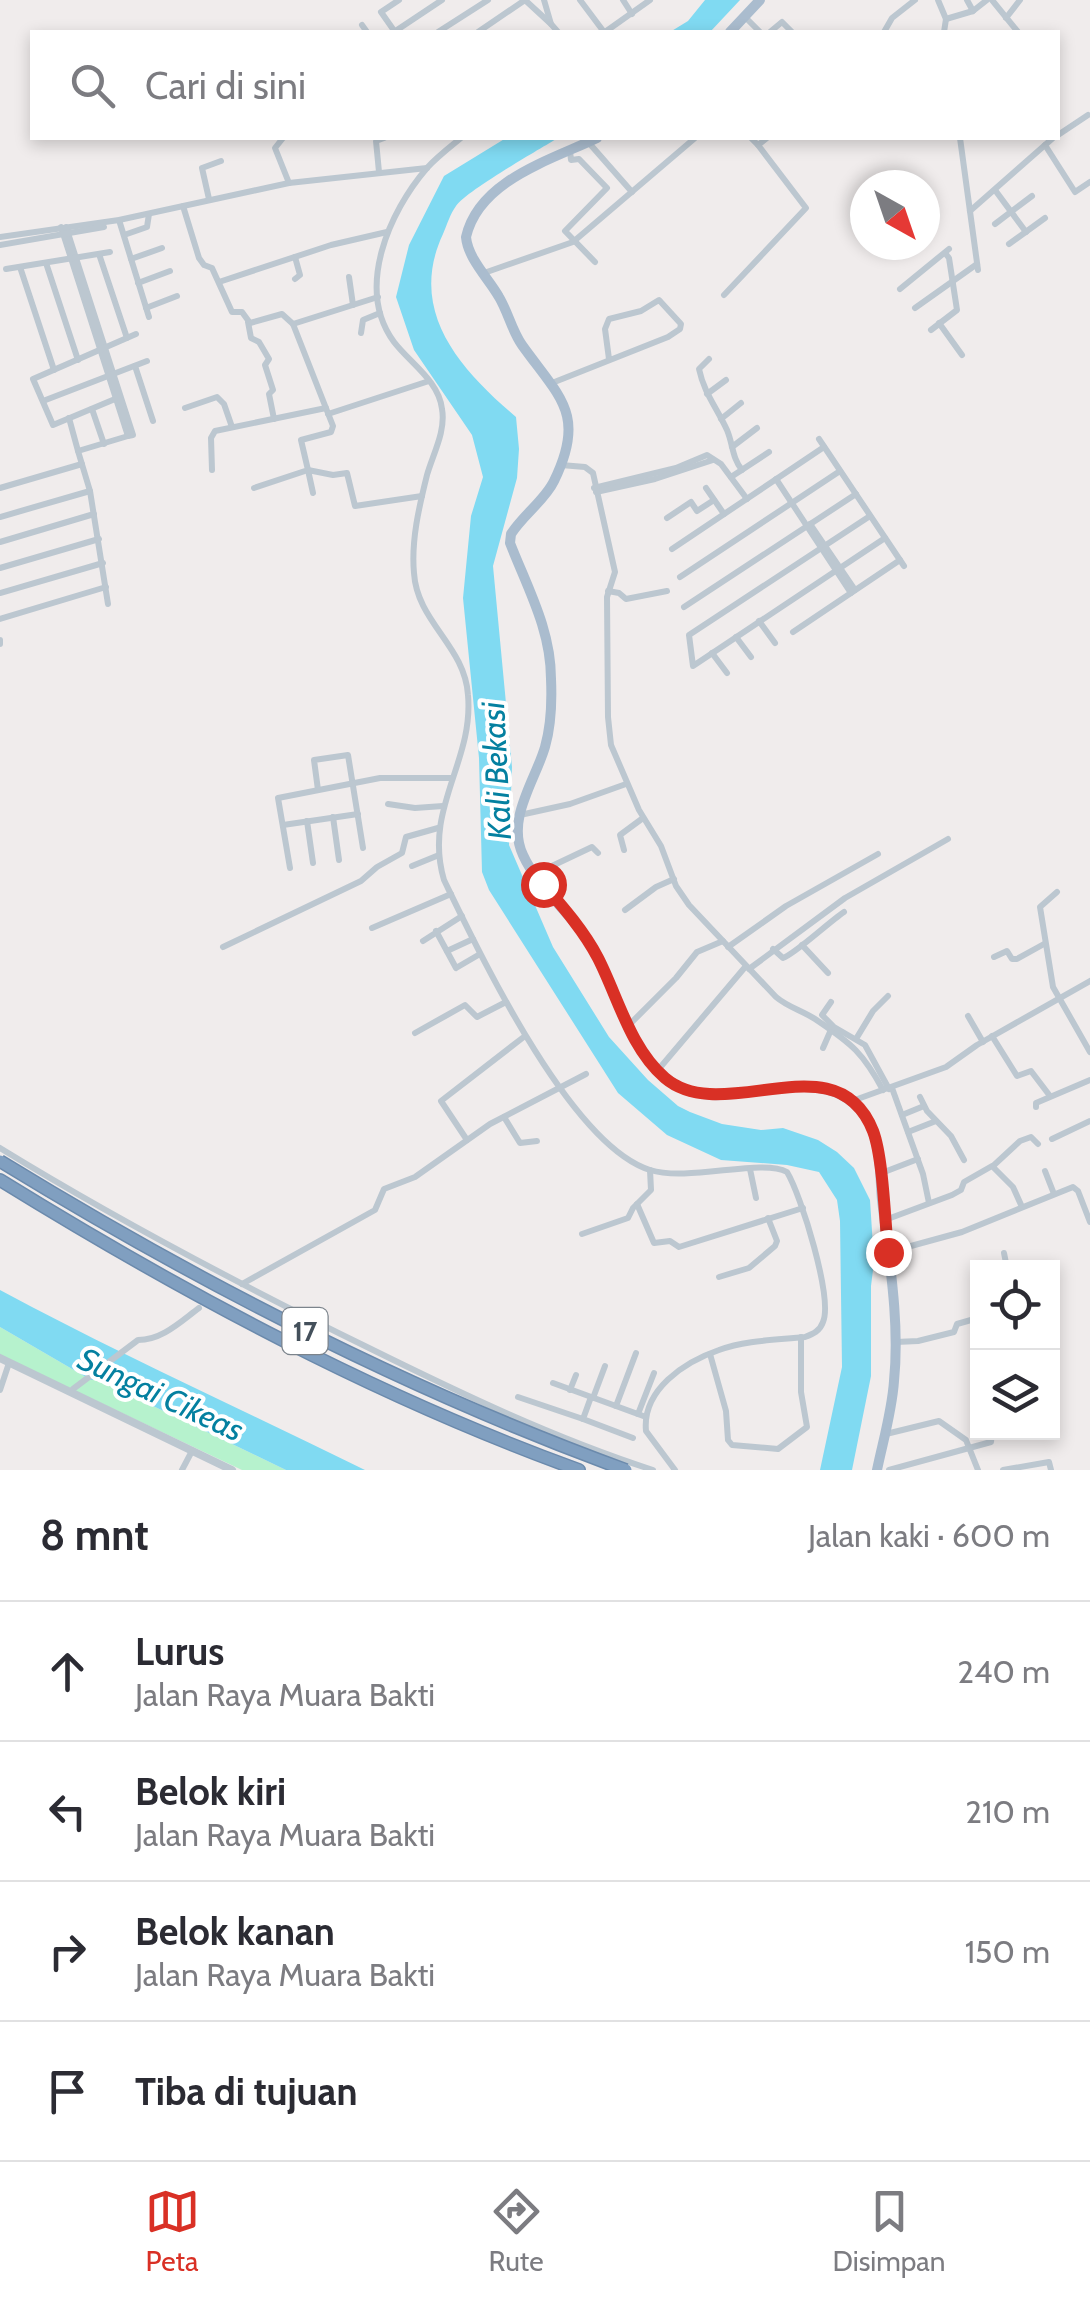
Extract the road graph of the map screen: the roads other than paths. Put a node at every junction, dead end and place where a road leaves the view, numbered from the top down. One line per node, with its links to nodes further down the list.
1 (399, 0): 21 (street)
2 (442, 0): 22 (street)
3 (488, 0): 23 (street)
4 (525, 0): 20 (street); 24 (street)
5 (544, 0): 20 (street)
6 (580, 0): 26 (street)
7 (622, 0): 16 (street)
8 (650, 0): 16 (street)
9 (760, 0): 17 (main road)
10 (915, 0): 30 (street)
11 (938, 0): 18 (street)
12 (967, 0): 15 (street)
13 (989, 0): 15 (street); 19 (street)
14 (1020, 0): 19 (street)
15 (973, 10): 18 (street)
16 (632, 14): 27 (street)
17 (744, 16): 28 (main road); 29 (street)
18 (946, 18): 31 (street)
19 (1006, 18): 32 (street)
20 (551, 24): 25 (street)
21 (394, 30)
22 (398, 30)
23 (441, 30)
24 (481, 30)
25 (556, 30)
26 (602, 30)
27 (607, 30)
28 (732, 30)
29 (758, 30)
30 (885, 30)
31 (944, 30)
32 (1016, 30)
33 (1088, 115): 34 (street)
34 (1060, 133)
35 (281, 140): 51 (street)
36 (379, 140): 49 (street)
37 (459, 140): 48 (street)
38 (592, 140): 46 (main road); 53 (street)
39 (693, 140): 53 (street)
40 (753, 140): 44 (street)
41 (764, 140): 44 (street)
42 (960, 140): 57 (street)
43 (1051, 140): 45 (street)
44 (758, 145): 90 (street)
45 (1045, 145): 50 (street); 52 (street)
46 (570, 150): 69 (street); 83 (main road)
47 (221, 161): 55 (street)
48 (428, 168): 49 (street); 65 (street)
49 (380, 172): 51 (street)
50 (1090, 182)
51 (289, 183): 55 (street)
52 (995, 190): 57 (street); 58 (street)
53 (632, 192): 69 (street)
54 (1032, 196): 58 (street)
55 (209, 199): 56 (street)
56 (182, 206): 59 (street); 87 (street)
57 (970, 211): 86 (street)
58 (1010, 212): 62 (street); 66 (street)
59 (150, 213): 61 (street); 67 (street)
60 (1045, 218): 66 (street)
61 (119, 220): 64 (street); 67 (street)
62 (994, 224)
63 (104, 227): 64 (street)
64 (64, 231): 68 (street); 71 (street); 75 (street)
65 (388, 232): 77 (street); 92 (street)
66 (1026, 232): 70 (street)
67 (124, 235): 76 (street)
68 (0, 236)
69 (573, 242): 78 (street); 83 (street)
70 (1009, 244)
71 (0, 245)
72 (162, 248): 76 (street)
73 (110, 252): 74 (street)
74 (99, 254): 75 (street); 104 (street)
75 (73, 258): 79 (street); 105 (street)
76 (131, 258): 88 (street)
77 (295, 258): 85 (street); 87 (street)
78 (596, 262)
79 (46, 263): 80 (street); 109 (street)
80 (20, 267): 81 (street); 112 (street)
81 (6, 269)
82 (170, 271): 88 (street)
83 (484, 274): 116 (main road)
84 (349, 277): 93 (street)
85 (295, 279)
86 (952, 280): 89 (street); 95 (street); 100 (street)
87 (219, 282): 98 (street)
88 (138, 283): 94 (street)
89 (900, 289)
90 (724, 295)
91 (177, 296): 94 (street)
92 (378, 297): 93 (street); 96 (street)
93 (353, 306): 99 (street)
94 (146, 308): 97 (street)
95 (915, 308)
96 (380, 313): 102 (street); 115 (street)
97 (149, 318)
98 (248, 322): 99 (street); 126 (street)
99 (293, 324): 123 (street)
100 (939, 324): 101 (street); 106 (street)
101 (931, 330)
102 (361, 333)
103 (136, 334): 104 (street)
104 (126, 338): 105 (street)
105 (102, 350): 109 (street); 113 (street)
106 (962, 354)
107 (608, 359): 107 (street); 116 (street)
108 (709, 359): 117 (street)
109 (78, 360): 112 (street)
110 (147, 361): 111 (street)
111 (135, 366): 113 (street); 127 (street)
112 (54, 370): 119 (street)
113 (110, 375): 118 (street); 119 (street); 130 (street)
114 (726, 380): 117 (street)
115 (429, 382): 123 (street); 152 (street)
116 (552, 383): 138 (main road)
117 (706, 394): 125 (street)
118 (115, 399): 121 (street); 130 (street)
119 (43, 401): 124 (street)
120 (741, 403): 125 (street)
121 (92, 408): 124 (street); 132 (street)
122 (186, 408): 128 (street)
123 (327, 411): 126 (street); 140 (street)
124 (69, 418): 135 (street)
125 (721, 419): 133 (street)
126 (274, 420): 128 (street)
127 (153, 421)
128 (232, 427): 139 (street)
129 (756, 428): 133 (street)
130 (128, 436): 132 (street)
131 (819, 438): 134 (street)
132 (104, 444): 135 (street)
133 (732, 446): 141 (street)
134 (824, 447): 142 (street); 144 (street)
135 (78, 451): 137 (street)
136 (769, 452): 141 (street)
137 (82, 464): 145 (street); 149 (street)
138 (561, 466): 148 (street); 193 (main road)
139 (212, 470)
140 (308, 470): 146 (street); 150 (street); 152 (street)
141 (742, 470): 143 (street)
142 (840, 471): 151 (street); 155 (street)
143 (731, 477): 148 (street); 153 (street)
144 (777, 478): 153 (street); 155 (street)
145 (0, 488)
146 (254, 488)
147 (706, 488): 154 (street)
148 (595, 490): 172 (street)
149 (90, 491): 156 (street); 159 (street)
150 (313, 493)
151 (856, 494): 158 (street); 161 (street)
152 (422, 496): 186 (street)
153 (746, 498): 157 (street)
154 (714, 500): 157 (street); 160 (street)
155 (793, 502): 161 (street); 170 (street)
156 (94, 514): 162 (street); 164 (street)
157 (724, 514): 166 (street)
158 (870, 516): 163 (street); 165 (street)
159 (0, 517)
160 (667, 518)
161 (808, 524): 165 (street); 177 (street)
162 (99, 538): 167 (street); 168 (street)
163 (885, 538): 169 (street); 175 (street)
164 (0, 542)
165 (823, 546): 169 (street); 183 (street)
166 (672, 548)
167 (103, 562): 171 (street); 174 (street)
168 (0, 568)
169 (838, 569): 175 (street); 179 (street)
170 (680, 577)
171 (106, 588): 176 (street); 178 (street)
172 (608, 591): 173 (street); 188 (street)
173 (667, 591)
174 (0, 592)
175 (853, 592): 180 (street)
176 (108, 604)
177 (684, 606)
178 (0, 619)
179 (759, 622): 181 (street); 182 (street)
180 (792, 632)
181 (736, 637): 183 (street); 184 (street)
182 (775, 643)
183 (712, 653): 185 (street)
184 (751, 658)
185 (727, 672)
186 (452, 778): 187 (street); 191 (street)
187 (354, 784): 189 (street); 189 (street); 192 (street)
188 (626, 784): 193 (street); 195 (street)
189 (318, 790): 197 (street)
190 (388, 804): 191 (street)
191 (443, 806): 198 (street)
192 (358, 814): 194 (street); 200 (street)
193 (520, 815): 209 (main road)
194 (333, 817): 196 (street); 205 (street)
195 (644, 818): 201 (street); 210 (street)
196 (307, 821): 197 (street); 206 (street)
197 (283, 825): 208 (street)
198 (438, 828): 204 (street); 223 (street)
199 (948, 839): 224 (street)
200 (363, 848)
201 (624, 850)
202 (598, 853): 209 (street)
203 (878, 854): 220 (street)
204 (438, 855): 207 (street); 212 (street)
205 (339, 860)
206 (314, 863)
207 (412, 866)
208 (290, 868)
209 (535, 874): 237 (main road)
210 (674, 880): 213 (street); 220 (street)
211 (1057, 892): 222 (street)
212 (451, 894): 215 (street); 216 (street)
213 (625, 910)
214 (844, 912): 221 (street)
215 (462, 916): 217 (street); 218 (street)
216 (372, 928)
217 (436, 931): 219 (street); 225 (street)
218 (474, 940): 225 (street); 226 (street)
219 (423, 941)
220 (726, 944): 228 (street); 237 (street)
221 (802, 944): 224 (street); 229 (street)
222 (1044, 944): 227 (street); 232 (street)
223 (223, 946)
224 (773, 949): 228 (street)
225 (447, 951): 226 (street)
226 (480, 954): 233 (street)
227 (994, 957)
228 (747, 967): 236 (street); 246 (street)
229 (828, 974)
230 (1090, 981): 232 (street)
231 (888, 996): 242 (street)
232 (1059, 998): 241 (street); 245 (street)
233 (506, 1002): 239 (street); 240 (street)
234 (831, 1002): 236 (street)
235 (968, 1016): 243 (street)
236 (819, 1018): 238 (street); 242 (street)
237 (628, 1026): 246 (main road)
238 (830, 1032): 244 (street); 250 (street)
239 (415, 1033)
240 (525, 1036): 249 (street); 260 (street)
241 (992, 1036): 243 (street); 251 (street)
242 (856, 1038): 250 (street)
243 (982, 1042): 250 (street)
244 (823, 1048)
245 (1090, 1052)
246 (658, 1070): 252 (main road)
247 (586, 1074): 249 (street)
248 (1090, 1080): 251 (street)
249 (562, 1087): 255 (street); 269 (street)
250 (888, 1089): 252 (street); 254 (street)
251 (1050, 1096): 253 (street)
252 (851, 1101): 271 (main road)
253 (1036, 1108)
254 (902, 1116): 256 (street); 258 (street)
255 (504, 1117): 260 (street); 261 (street)
256 (936, 1121): 258 (street); 265 (street)
257 (1090, 1121): 259 (street)
258 (908, 1132): 264 (street)
259 (1052, 1139)
260 (467, 1140): 287 (street)
261 (537, 1141)
262 (1038, 1144): 267 (street)
263 (0, 1148): 287 (street)
264 (918, 1159): 271 (street); 276 (street)
265 (964, 1160)
266 (0, 1161): 313 (highway, 17, bridge)
267 (993, 1166): 276 (street); 277 (street)
268 (750, 1169): 269 (street); 274 (street); 278 (street)
269 (650, 1170): 275 (street)
270 (1045, 1172): 273 (street)
271 (879, 1174): 280 (main road)
272 (0, 1180): 316 (highway, 17)
273 (1054, 1194): 277 (street); 281 (street)
274 (756, 1198)
275 (637, 1204): 279 (street); 282 (street)
276 (929, 1204): 280 (street)
277 (1022, 1207): 283 (street)
278 (803, 1208): 279 (street); 290 (street)
279 (768, 1218): 286 (street)
280 (885, 1220): 283 (main road)
281 (1090, 1222)
282 (582, 1234)
283 (888, 1252): 291 (main road)
284 (1004, 1253): 285 (street)
285 (1005, 1260)
286 (719, 1277)
287 (240, 1285): 313 (street)
288 (198, 1308): 301 (street)
289 (970, 1320): 291 (street)
290 (801, 1337): 293 (street); 293 (street)
291 (895, 1342): 308 (main road)
292 (636, 1353): 305 (street)
293 (710, 1354): 306 (street)
294 (0, 1358): 295 (street)
295 (10, 1363): 300 (street); 312 (street)
296 (605, 1366): 304 (street)
297 (654, 1373): 306 (street)
298 (576, 1375): 302 (street)
299 (553, 1384): 302 (street)
300 (0, 1390)
301 (74, 1390)
302 (570, 1390): 304 (street)
303 (518, 1397): 307 (street)
304 (592, 1398): 305 (street); 307 (street)
305 (616, 1406): 306 (street)
306 (642, 1415): 318 (street)
307 (583, 1418): 309 (street)
308 (884, 1434): 311 (street); 319 (main road)
309 (633, 1438)
310 (993, 1440): 311 (street)
311 (969, 1448): 320 (street); 321 (street)
312 (192, 1451): 314 (street); 315 (street)
313 (624, 1467): 317 (street)
314 (182, 1470)
315 (232, 1470)
316 (579, 1470)
317 (653, 1470)
318 (676, 1470)
319 (877, 1470)
320 (890, 1470)
321 (978, 1470)
322 (1004, 1470): 323 (street)
323 (1051, 1470)

